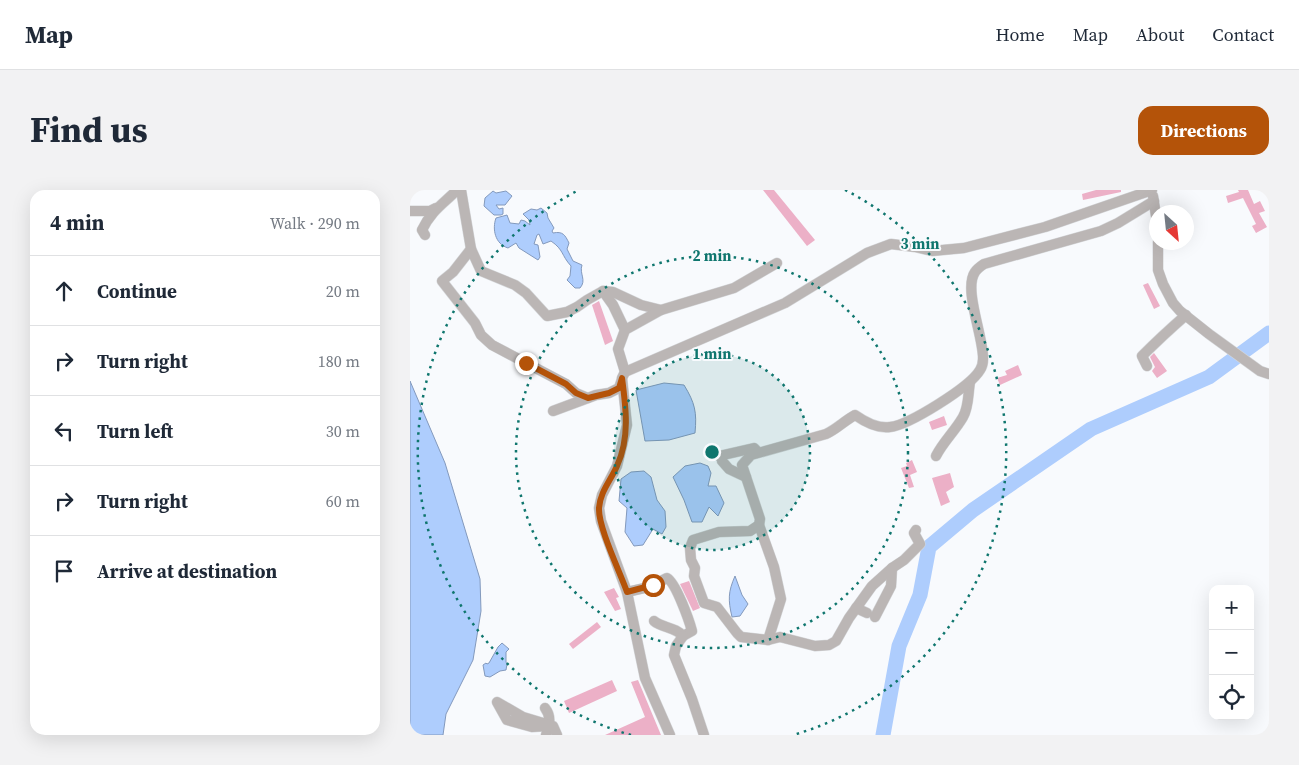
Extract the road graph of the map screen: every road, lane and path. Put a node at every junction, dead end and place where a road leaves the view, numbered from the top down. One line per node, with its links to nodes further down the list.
1 (457, 190): 6 (street)
2 (461, 190): 9 (street)
3 (1152, 190): 4 (street); 18 (street)
4 (1154, 201): 5 (street); 19 (street)
5 (1155, 205)
6 (436, 208): 7 (street); 8 (street)
7 (410, 211)
8 (425, 235)
9 (471, 249): 12 (street); 20 (street)
10 (1158, 250): 14 (street)
11 (777, 264): 13 (street)
12 (603, 291): 13 (street); 15 (street)
13 (661, 310): 15 (street)
14 (1186, 316): 16 (street); 17 (street)
15 (624, 330): 18 (street)
16 (1147, 366)
17 (1264, 372)
18 (624, 375): 20 (street); 30 (street)
19 (970, 382): 22 (street); 23 (street)
20 (588, 398): 21 (street)
21 (553, 411)
22 (759, 452): 24 (street); 25 (street)
23 (936, 456)
24 (722, 461): 25 (street); 26 (street)
25 (742, 465): 26 (street)
26 (746, 478): 27 (street)
27 (759, 525): 33 (street); 35 (street)
28 (916, 530): 29 (street)
29 (892, 568): 31 (street); 31 (street)
30 (627, 592): 34 (street); 40 (street)
31 (856, 608): 36 (street)
32 (654, 621): 34 (street)
33 (771, 629): 35 (street); 36 (street)
34 (683, 636): 41 (street)
35 (755, 638): 36 (street)
36 (768, 640)
37 (546, 708): 38 (street)
38 (547, 730): 39 (street)
39 (557, 735)
40 (670, 735)
41 (704, 735)

